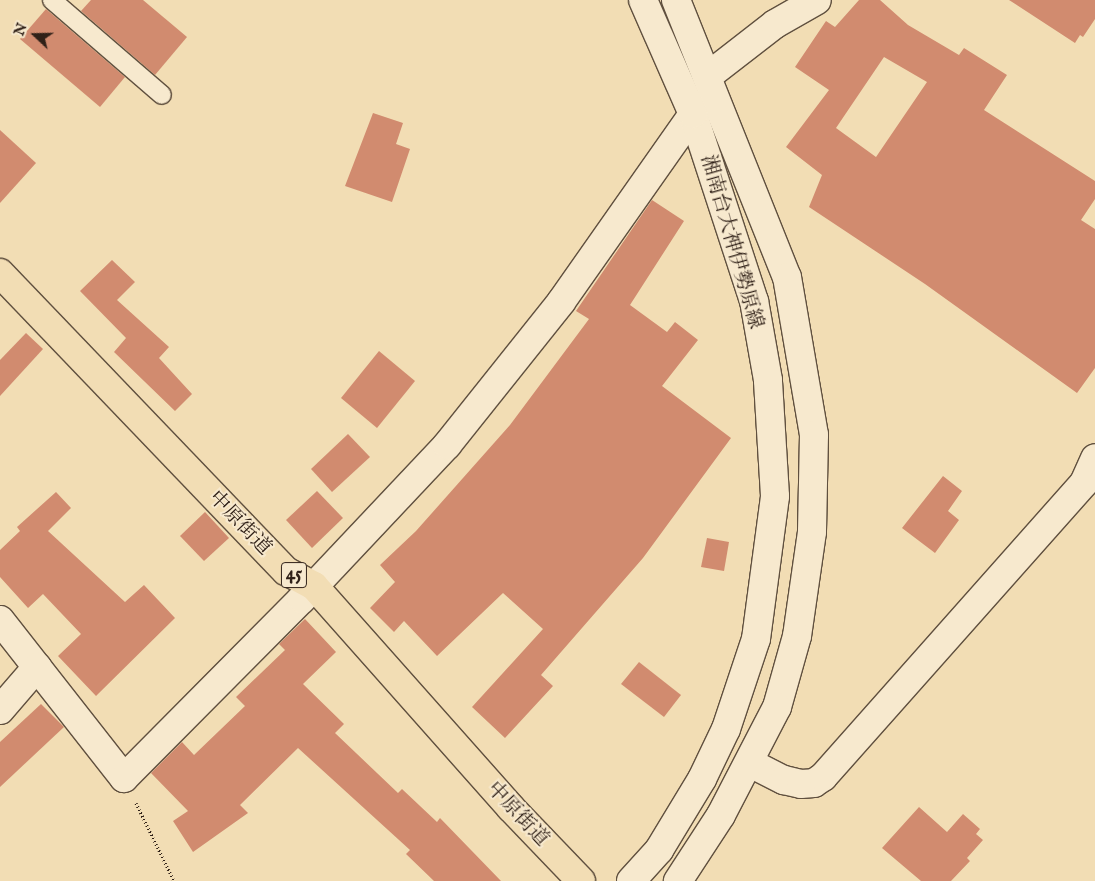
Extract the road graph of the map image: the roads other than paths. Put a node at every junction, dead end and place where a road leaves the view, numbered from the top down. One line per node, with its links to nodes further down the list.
1 (52, 0): 6 (lane)
2 (643, 0): 7 (street, 湘南台大神伊勢原線)
3 (676, 0): 5 (street, 湘南台大神伊勢原線)
4 (817, 0): 5 (street)
5 (708, 76): 14 (street, 湘南台大神伊勢原線)
6 (162, 95)
7 (693, 114): 10 (street); 16 (street, 湘南台大神伊勢原線)
8 (0, 273): 10 (main road, 中原街道 / 45)
9 (1095, 458): 14 (street)
10 (314, 586): 12 (street); 15 (main road, 中原街道 / 45)
11 (0, 620): 12 (street)
12 (37, 667): 13 (street)
13 (0, 710)
14 (750, 763): 17 (street, 湘南台大神伊勢原線)
15 (581, 881)
16 (631, 881)
17 (678, 881)

